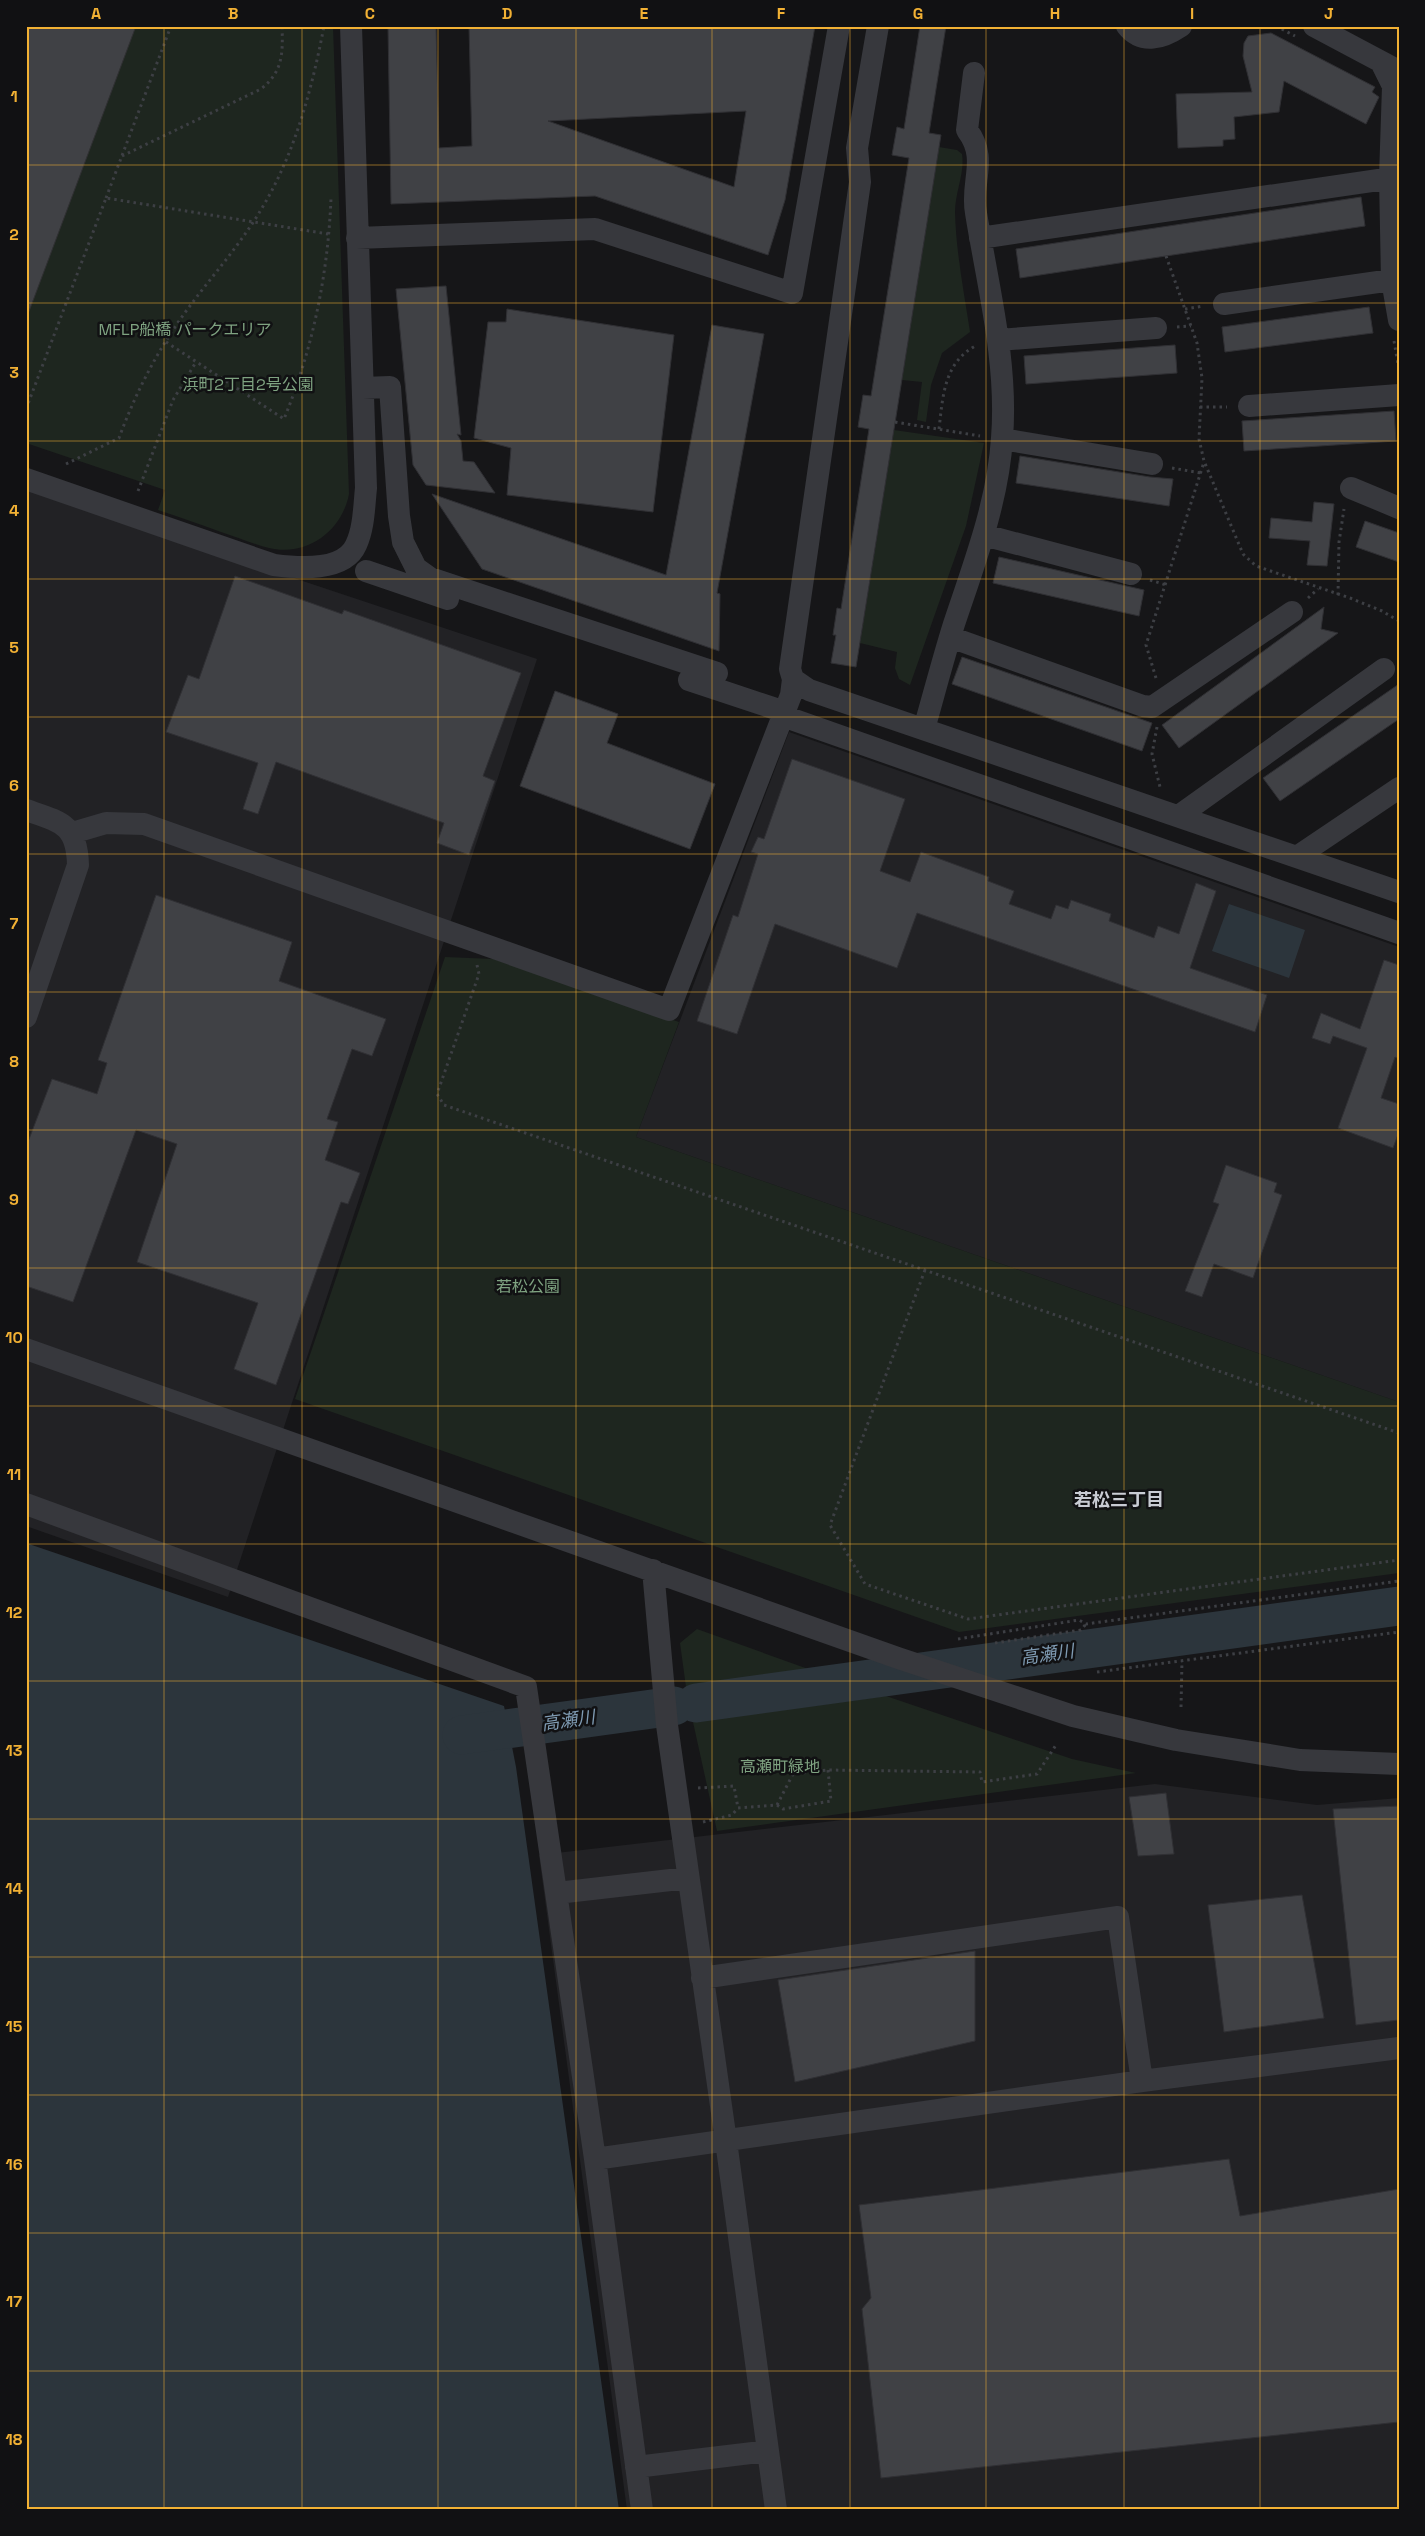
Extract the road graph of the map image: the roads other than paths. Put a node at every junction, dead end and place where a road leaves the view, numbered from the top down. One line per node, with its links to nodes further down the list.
1 (351, 26): 10 (street)
2 (839, 26): 10 (street)
3 (878, 26): 32 (street)
4 (1127, 26): 5 (street)
5 (1180, 26)
6 (1317, 27): 7 (street)
7 (1390, 66): 9 (street)
8 (974, 73): 11 (street)
9 (1395, 177): 11 (street); 12 (street)
10 (357, 238): 17 (street)
11 (980, 238): 16 (street)
12 (1392, 280): 13 (street); 14 (street)
13 (1224, 304)
14 (1398, 313)
15 (1156, 328): 16 (street)
16 (991, 340): 20 (street)
17 (362, 388): 22 (street); 31 (street)
18 (1399, 395): 19 (street)
19 (1249, 406)
20 (992, 437): 21 (street); 25 (street)
21 (1152, 464)
22 (26, 479)
23 (1351, 488): 24 (street)
24 (1399, 508)
25 (984, 535): 27 (street); 29 (street)
26 (366, 572): 33 (street)
27 (1131, 574)
28 (1292, 612): 29 (street)
29 (950, 637): 34 (street)
30 (1384, 669): 37 (street)
31 (717, 673)
32 (793, 678): 33 (street); 34 (street)
33 (784, 714): 38 (street); 41 (street)
34 (924, 729): 37 (street)
35 (1399, 788): 39 (street)
36 (26, 810): 38 (street)
37 (1174, 813): 39 (street)
38 (72, 832): 42 (street)
39 (1298, 856): 40 (street)
40 (1399, 892)
41 (1399, 933)
42 (26, 1017)
43 (26, 1348): 45 (street)
44 (26, 1504): 48 (street)
45 (653, 1570): 46 (street); 47 (street)
46 (1399, 1764)
47 (688, 1878): 48 (street); 49 (street)
48 (557, 1893): 53 (street)
49 (702, 1978): 51 (street); 52 (street)
50 (1399, 2048): 51 (street)
51 (1142, 2081): 52 (street)
52 (726, 2141): 53 (street); 54 (street)
53 (595, 2159): 55 (street)
54 (768, 2451): 55 (street); 57 (street)
55 (636, 2467): 56 (street)
56 (642, 2510)
57 (776, 2510)

